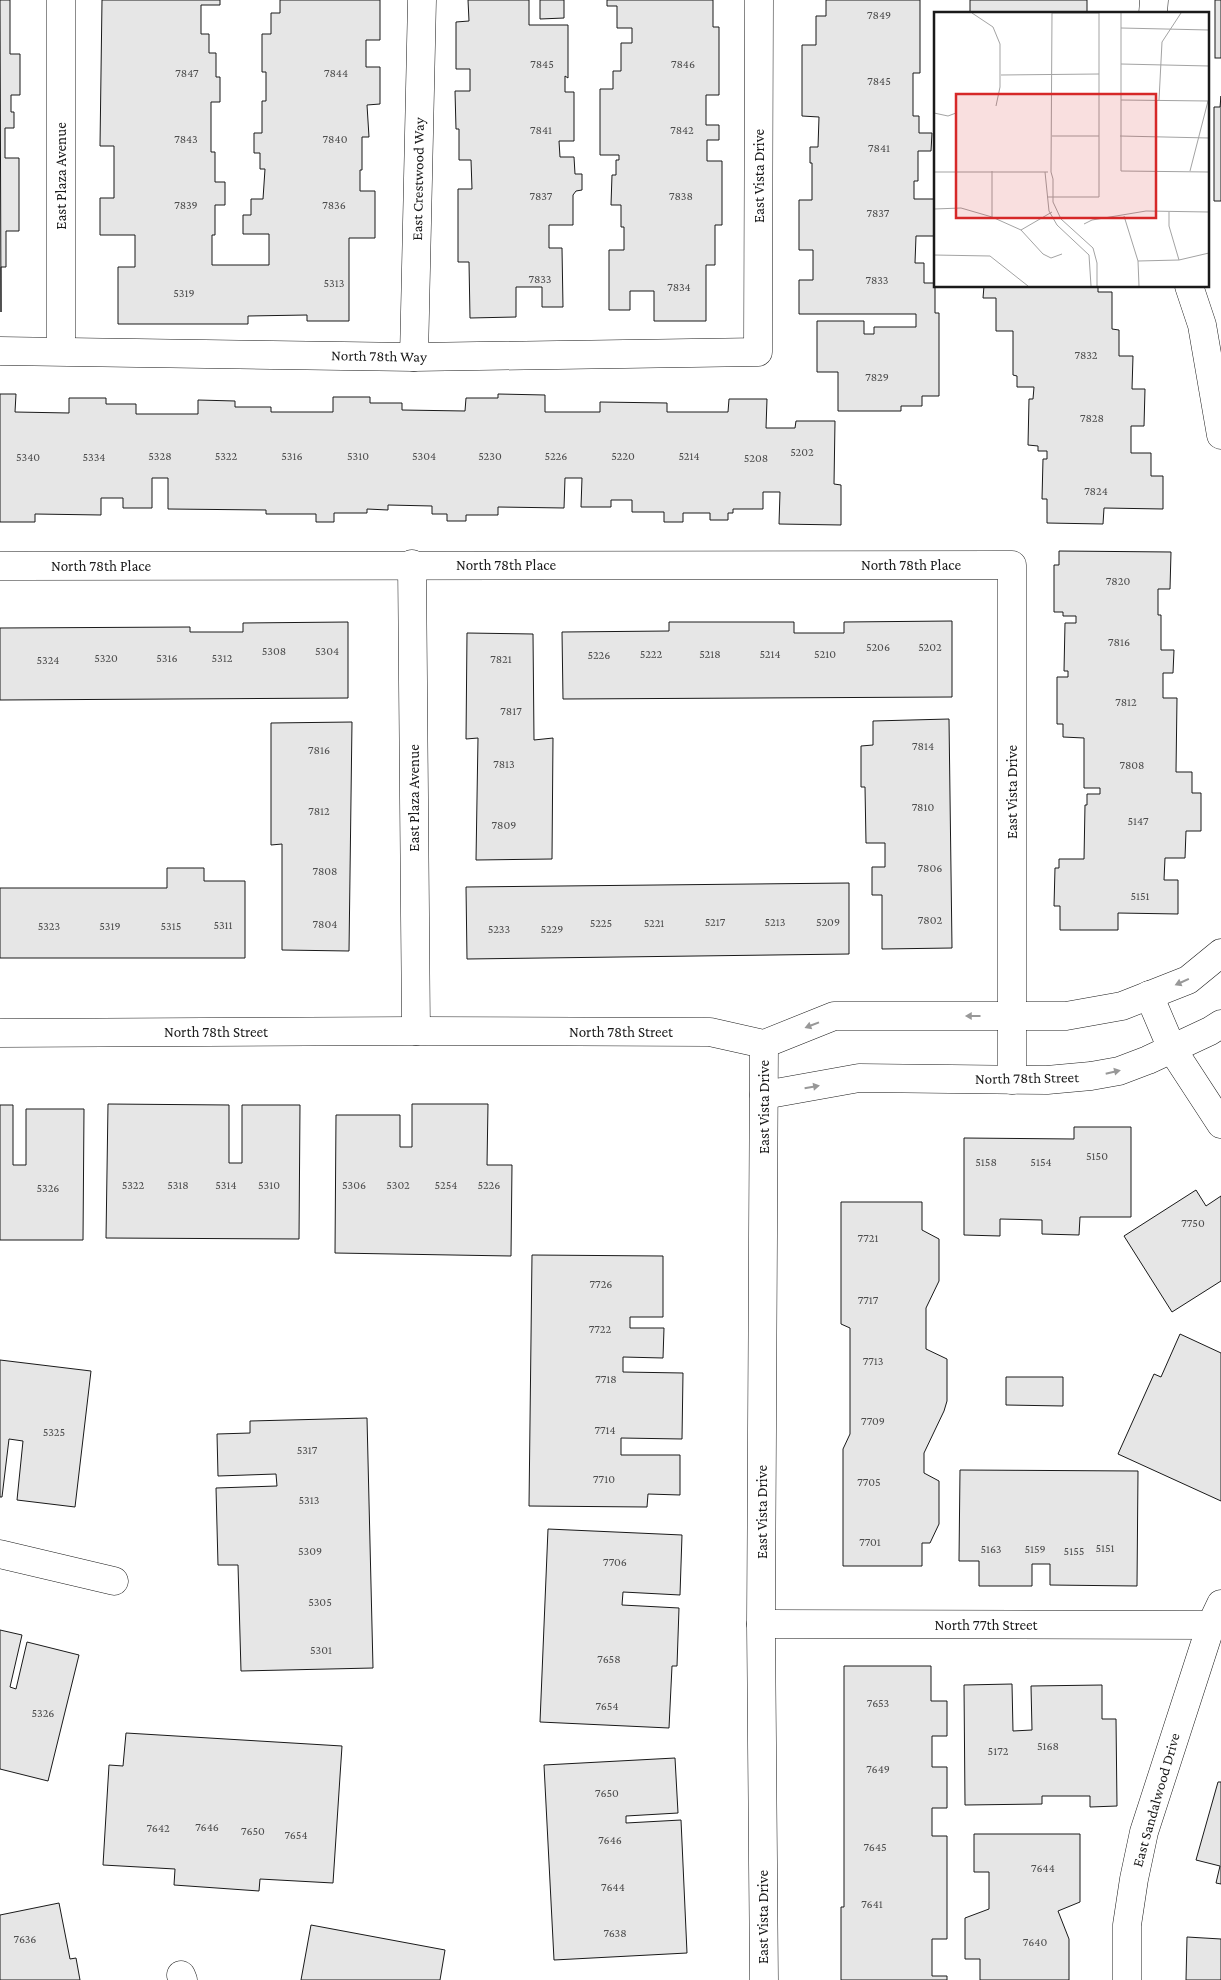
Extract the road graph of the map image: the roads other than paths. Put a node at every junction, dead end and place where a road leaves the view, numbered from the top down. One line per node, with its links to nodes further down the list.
1 (61, 0): 7 (street, East Plaza Avenue)
2 (422, 0): 9 (street, East Crestwood Way)
3 (759, 0): 8 (street, East Vista Drive)
4 (1190, 288): 5 (street)
5 (1211, 322): 10 (street)
6 (0, 351): 7 (street, North 78th Way)
7 (61, 351): 9 (street, North 78th Way)
8 (758, 352): 9 (street, North 78th Way)
9 (414, 357)
10 (1221, 435)
11 (412, 564): 12 (street, North 78th Place); 13 (street, North 78th Place); 18 (street, East Plaza Avenue)
12 (1012, 565): 16 (street, East Vista Drive)
13 (0, 566)
14 (1221, 953): 15 (street, one-way to 15)
15 (1149, 995): 16 (street); 21 (street)
16 (1012, 1016): 20 (street, one-way to 20); 22 (street, East Vista Drive)
17 (1221, 1024): 21 (street, North 78th Street)
18 (416, 1031): 19 (street, North 78th Street); 20 (street, North 78th Street)
19 (0, 1033)
20 (764, 1044): 23 (street, East Vista Drive)
21 (1172, 1049): 22 (street, North 78th Street, one-way to 21); 24 (street)
22 (1012, 1080): 23 (street, North 78th Street, one-way to 22)
23 (764, 1095): 28 (street, East Vista Drive)
24 (1221, 1124)
25 (0, 1554): 26 (street)
26 (114, 1581)
27 (1216, 1615): 28 (street, North 77th Street); 30 (street, East Sandalwood Drive)
28 (762, 1624): 29 (street, East Vista Drive)
29 (764, 1980)
30 (1127, 1980)

